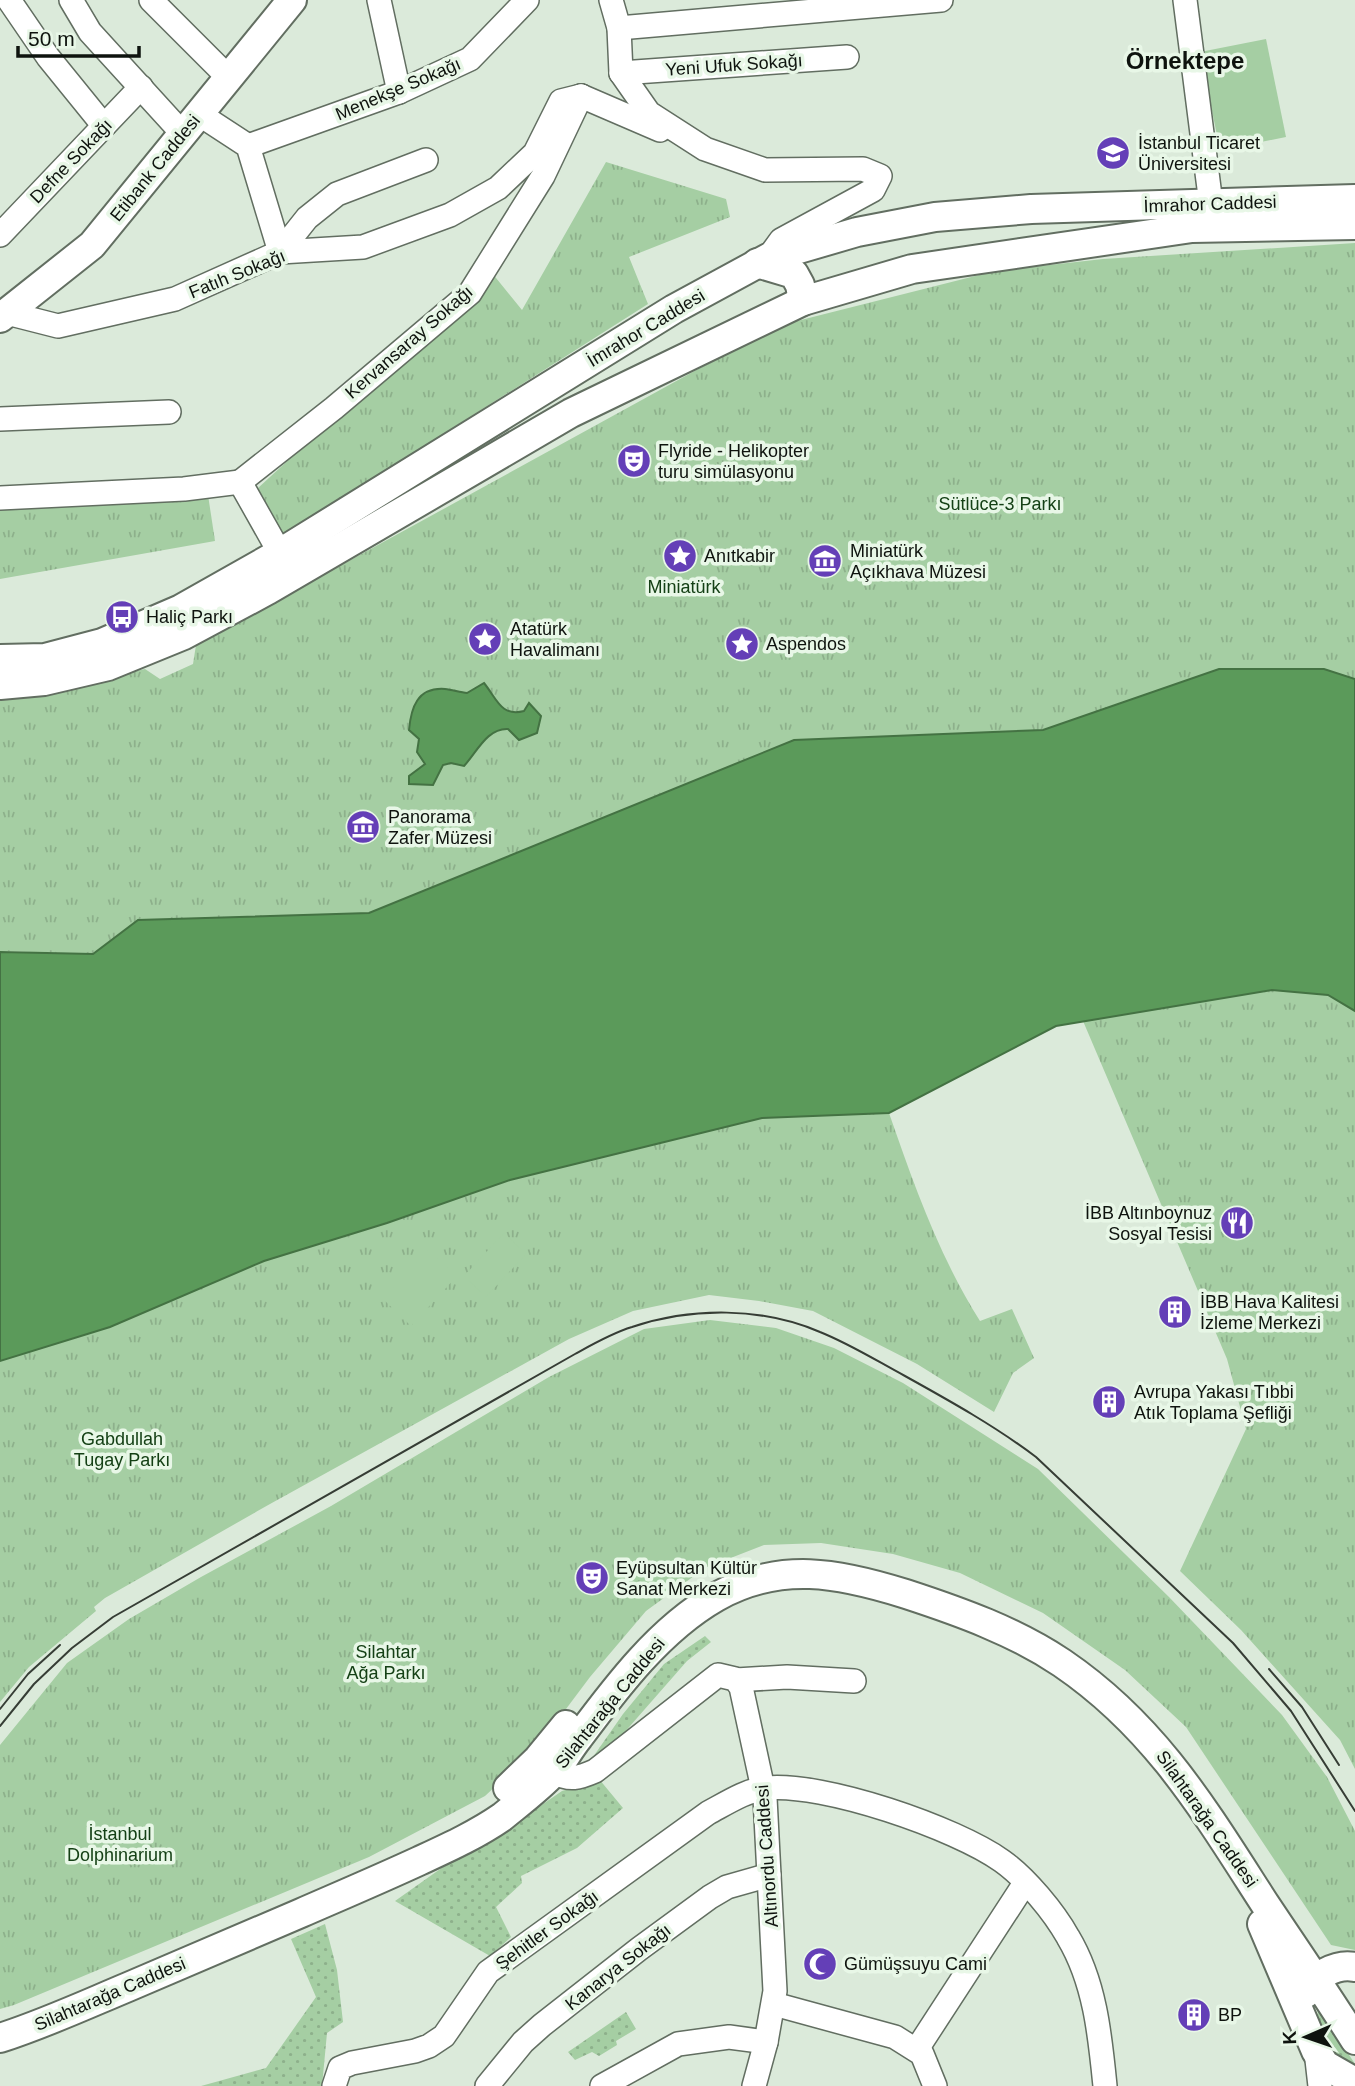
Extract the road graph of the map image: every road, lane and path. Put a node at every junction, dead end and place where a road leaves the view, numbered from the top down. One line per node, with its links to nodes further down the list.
1 (9, 0): 18 (street)
2 (71, 0): 14 (street)
3 (151, 0): 13 (street)
4 (292, 0): 13 (main road, Etibank Caddesi)
5 (379, 0): 15 (street)
6 (527, 0): 15 (street, Menekşe Sokağı)
7 (611, 0): 10 (street)
8 (941, 0): 10 (street)
9 (1185, 0): 23 (street)
10 (619, 28): 12 (street)
11 (847, 57): 12 (street, Yeni Ufuk Sokağı)
12 (621, 73): 20 (street)
13 (229, 78): 17 (main road, Etibank Caddesi)
14 (141, 87): 17 (street); 18 (street, Defne Sokağı)
15 (400, 92): 19 (street, Menekşe Sokağı)
16 (581, 96): 20 (street); 28 (street, Fatıh Sokağı); 36 (street, Kervansaray Sokağı)
17 (191, 124): 19 (street); 31 (main road, Etibank Caddesi)
18 (104, 126): 26 (street, Defne Sokağı)
19 (248, 146): 28 (street)
20 (705, 149): 29 (street)
21 (426, 160): 28 (street)
22 (1355, 199): 23 (main road, İmrahor Caddesi)
23 (1211, 204): 24 (main road, İmrahor Caddesi)
24 (1131, 206): 27 (main road); 29 (main road, İmrahor Caddesi)
25 (1355, 225): 27 (main road, İmrahor Caddesi)
26 (0, 235)
27 (1136, 235): 30 (main road, İmrahor Caddesi)
28 (280, 252): 31 (street, Fatıh Sokağı)
29 (763, 261): 30 (main road); 32 (main road, İmrahor Caddesi)
30 (803, 301): 33 (main road, İmrahor Caddesi)
31 (3, 316)
32 (655, 321): 33 (main road); 38 (main road, İmrahor Caddesi)
33 (686, 356): 40 (main road, İmrahor Caddesi)
34 (169, 412): 35 (street)
35 (0, 419)
36 (240, 482): 37 (street); 38 (street)
37 (0, 498)
38 (280, 553): 39 (main road, İmrahor Caddesi)
39 (0, 659)
40 (0, 685)
41 (736, 1680): 42 (street); 43 (street); 44 (street, Altınordu Caddesi)
42 (854, 1681)
43 (553, 1772): 45 (main road, Silahtarağa Caddesi); 53 (main road, Silahtarağa Caddesi)
44 (764, 1788): 46 (street, Altınordu Caddesi); 47 (street); 58 (street, Şehitler Sokağı)
45 (1238, 1863): 48 (main road, Silahtarağa Caddesi); 51 (main road)
46 (769, 1875): 49 (street, Altınordu Caddesi); 60 (street, Kanarya Sokağı)
47 (1025, 1883): 56 (street); 64 (street)
48 (1334, 1972): 50 (main road, Silahtarağa Caddesi); 51 (main road); 52 (main road, Silahtarağa Caddesi); 54 (main road, Silahtarağa Caddesi)
49 (774, 2004): 55 (street, Altınordu Caddesi); 56 (street)
50 (1355, 2007)
51 (1301, 2015): 57 (main road)
52 (0, 2019)
53 (0, 2038)
54 (1355, 2040)
55 (766, 2042): 61 (street); 62 (street, Altınordu Caddesi)
56 (917, 2049): 63 (street)
57 (1316, 2050): 59 (main road); 65 (street)
58 (337, 2077)
59 (1355, 2082)
60 (486, 2086)
61 (602, 2086)
62 (754, 2086)
63 (934, 2086)
64 (1105, 2086)
65 (1320, 2086)

